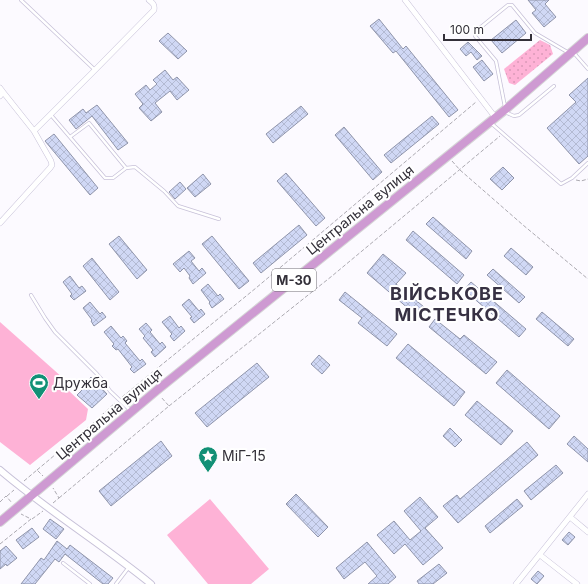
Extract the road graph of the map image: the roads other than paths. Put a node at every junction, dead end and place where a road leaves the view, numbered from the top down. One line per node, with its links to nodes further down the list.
1 (21, 0): 7 (lane)
2 (149, 0): 7 (street)
3 (405, 0): 12 (street)
4 (588, 38): 5 (highway, Центральна вулиця / М-30)
5 (572, 53): 6 (lane); 10 (highway, Центральна вулиця / М-30); 10 (lane)
6 (588, 69)
7 (95, 70): 11 (street)
8 (554, 86): 10 (lane)
9 (1, 92): 13 (street)
10 (504, 110): 12 (highway, Центральна вулиця / М-30)
11 (51, 114): 13 (street); 14 (lane)
12 (492, 120): 15 (lane); 20 (highway, Центральна вулиця / М-30)
13 (34, 131): 18 (street)
14 (70, 137): 16 (lane); 16 (lane)
15 (588, 163)
16 (126, 168): 17 (lane)
17 (219, 219)
18 (0, 222)
19 (31, 295): 20 (lane)
20 (132, 412): 23 (highway, Центральна вулиця / М-30)
21 (0, 470): 23 (street)
22 (588, 494): 24 (street)
23 (31, 496): 25 (highway, Центральна вулиця / М-30); 29 (street)
24 (570, 517): 26 (street); 27 (street)
25 (0, 522)
26 (588, 532)
27 (540, 555): 33 (street); 34 (street)
28 (63, 563): 30 (lane)
29 (130, 567): 31 (lane); 32 (street)
30 (90, 584)
31 (116, 584)
32 (151, 584)
33 (516, 584)
34 (577, 584)

